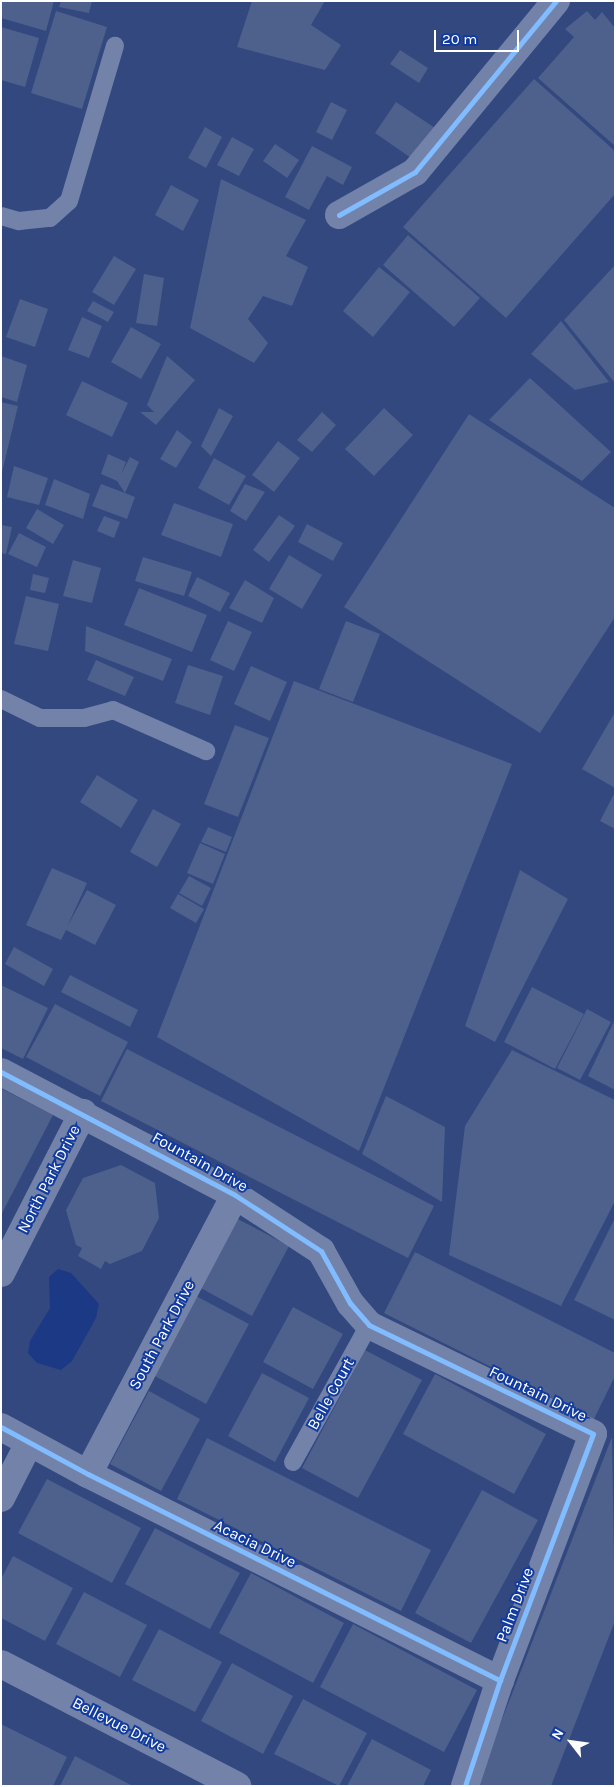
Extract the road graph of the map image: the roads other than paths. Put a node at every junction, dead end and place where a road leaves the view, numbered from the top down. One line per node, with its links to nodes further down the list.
1 (556, 1): 3 (street)
2 (115, 46): 4 (lane)
3 (339, 215)
4 (1, 216)
5 (1, 699): 6 (lane)
6 (206, 751)
7 (1, 1072): 8 (street, Fountain Drive)
8 (84, 1113): 9 (street, Fountain Drive); 10 (street, North Park Drive)
9 (235, 1196): 11 (street, Fountain Drive); 16 (street, South Park Drive)
10 (1, 1273)
11 (369, 1325): 13 (street, Fountain Drive); 15 (lane, Belle Court)
12 (1, 1427): 14 (street, Acacia Drive)
13 (593, 1434): 19 (street, Palm Drive)
14 (29, 1443): 16 (street, Acacia Drive); 17 (street)
15 (293, 1462)
16 (88, 1474): 19 (street, Acacia Drive)
17 (1, 1498)
18 (1, 1664): 20 (street, Bellevue Drive)
19 (500, 1680): 21 (street, Palm Drive)
20 (237, 1786)
21 (465, 1786)

